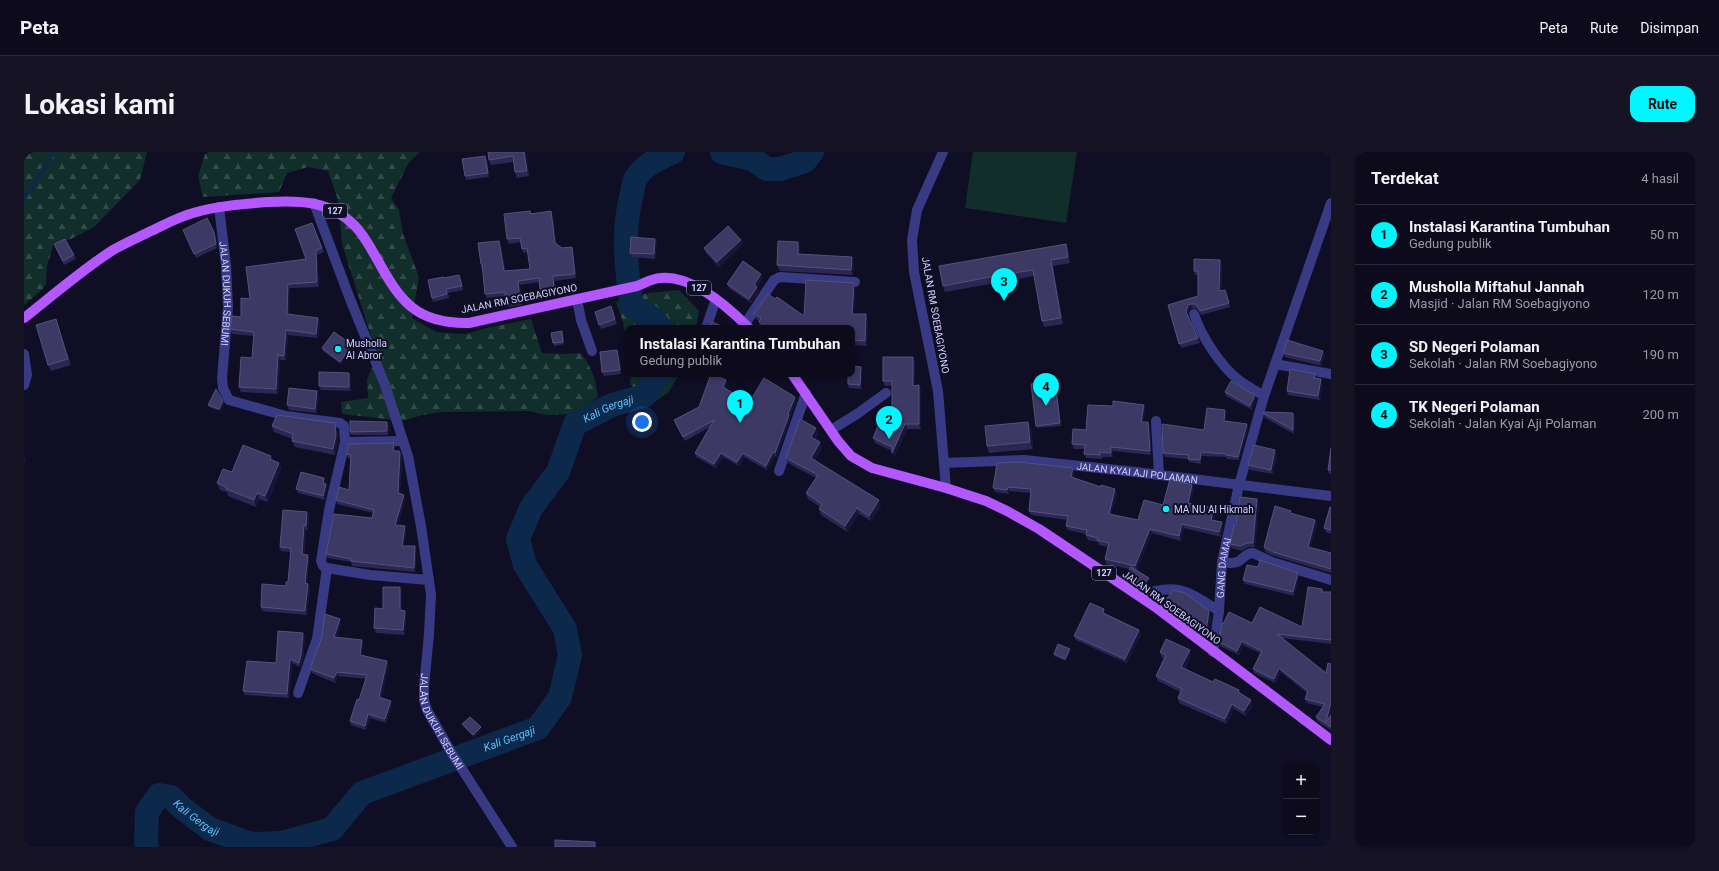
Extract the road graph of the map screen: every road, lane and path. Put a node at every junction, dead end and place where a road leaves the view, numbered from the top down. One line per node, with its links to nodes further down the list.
1 (942, 152): 26 (street, JALAN RM SOEBAGIYONO)
2 (314, 203): 4 (main road, JALAN RM SOEBAGIYONO / 127); 6 (main road, JALAN RM SOEBAGIYONO / 127); 24 (street, JALAN DUKUH SEBUMI)
3 (1331, 203): 15 (street, GANG DAMAI)
4 (219, 207): 9 (main road, JALAN RM SOEBAGIYONO / 127); 25 (street, JALAN DUKUH SEBUMI)
5 (855, 282): 12 (street)
6 (577, 299): 7 (main road, JALAN RM SOEBAGIYONO / 127); 13 (street)
7 (716, 299): 10 (street); 11 (main road, JALAN RM SOEBAGIYONO / 127)
8 (1194, 314): 21 (street)
9 (24, 318)
10 (707, 325)
11 (746, 325)
12 (748, 325)
13 (592, 351)
14 (24, 354): 18 (street)
15 (1275, 364): 16 (street); 21 (street, GANG DAMAI)
16 (1331, 374)
17 (794, 377): 19 (main road, JALAN RM SOEBAGIYONO / 127)
18 (24, 385)
19 (806, 393): 23 (main road, JALAN RM SOEBAGIYONO / 127); 27 (street)
20 (886, 393): 23 (street)
21 (1264, 396): 29 (street, GANG DAMAI)
22 (1156, 421): 28 (street)
23 (831, 430): 30 (main road, JALAN RM SOEBAGIYONO / 127)
24 (403, 441): 25 (street); 34 (street, JALAN DUKUH SEBUMI)
25 (345, 442): 33 (street, JALAN DUKUH SEBUMI)
26 (944, 464): 28 (street, JALAN KYAI AJI POLAMAN); 30 (street, JALAN RM SOEBAGIYONO)
27 (780, 471)
28 (1159, 475): 29 (street, JALAN KYAI AJI POLAMAN)
29 (1239, 485): 31 (street, JALAN KYAI AJI POLAMAN); 32 (street, GANG DAMAI)
30 (946, 488): 36 (main road, JALAN RM SOEBAGIYONO / 127)
31 (1331, 496)
32 (1222, 562): 35 (street); 37 (street, GANG DAMAI)
33 (327, 568): 34 (street); 39 (street, JALAN DUKUH SEBUMI)
34 (429, 580): 41 (street, JALAN DUKUH SEBUMI)
35 (1331, 580)
36 (1140, 596): 37 (street); 38 (main road, JALAN RM SOEBAGIYONO / 127)
37 (1219, 610): 38 (street, GANG DAMAI)
38 (1213, 652): 40 (main road, JALAN RM SOEBAGIYONO / 127)
39 (298, 693)
40 (1331, 740)
41 (512, 847)

